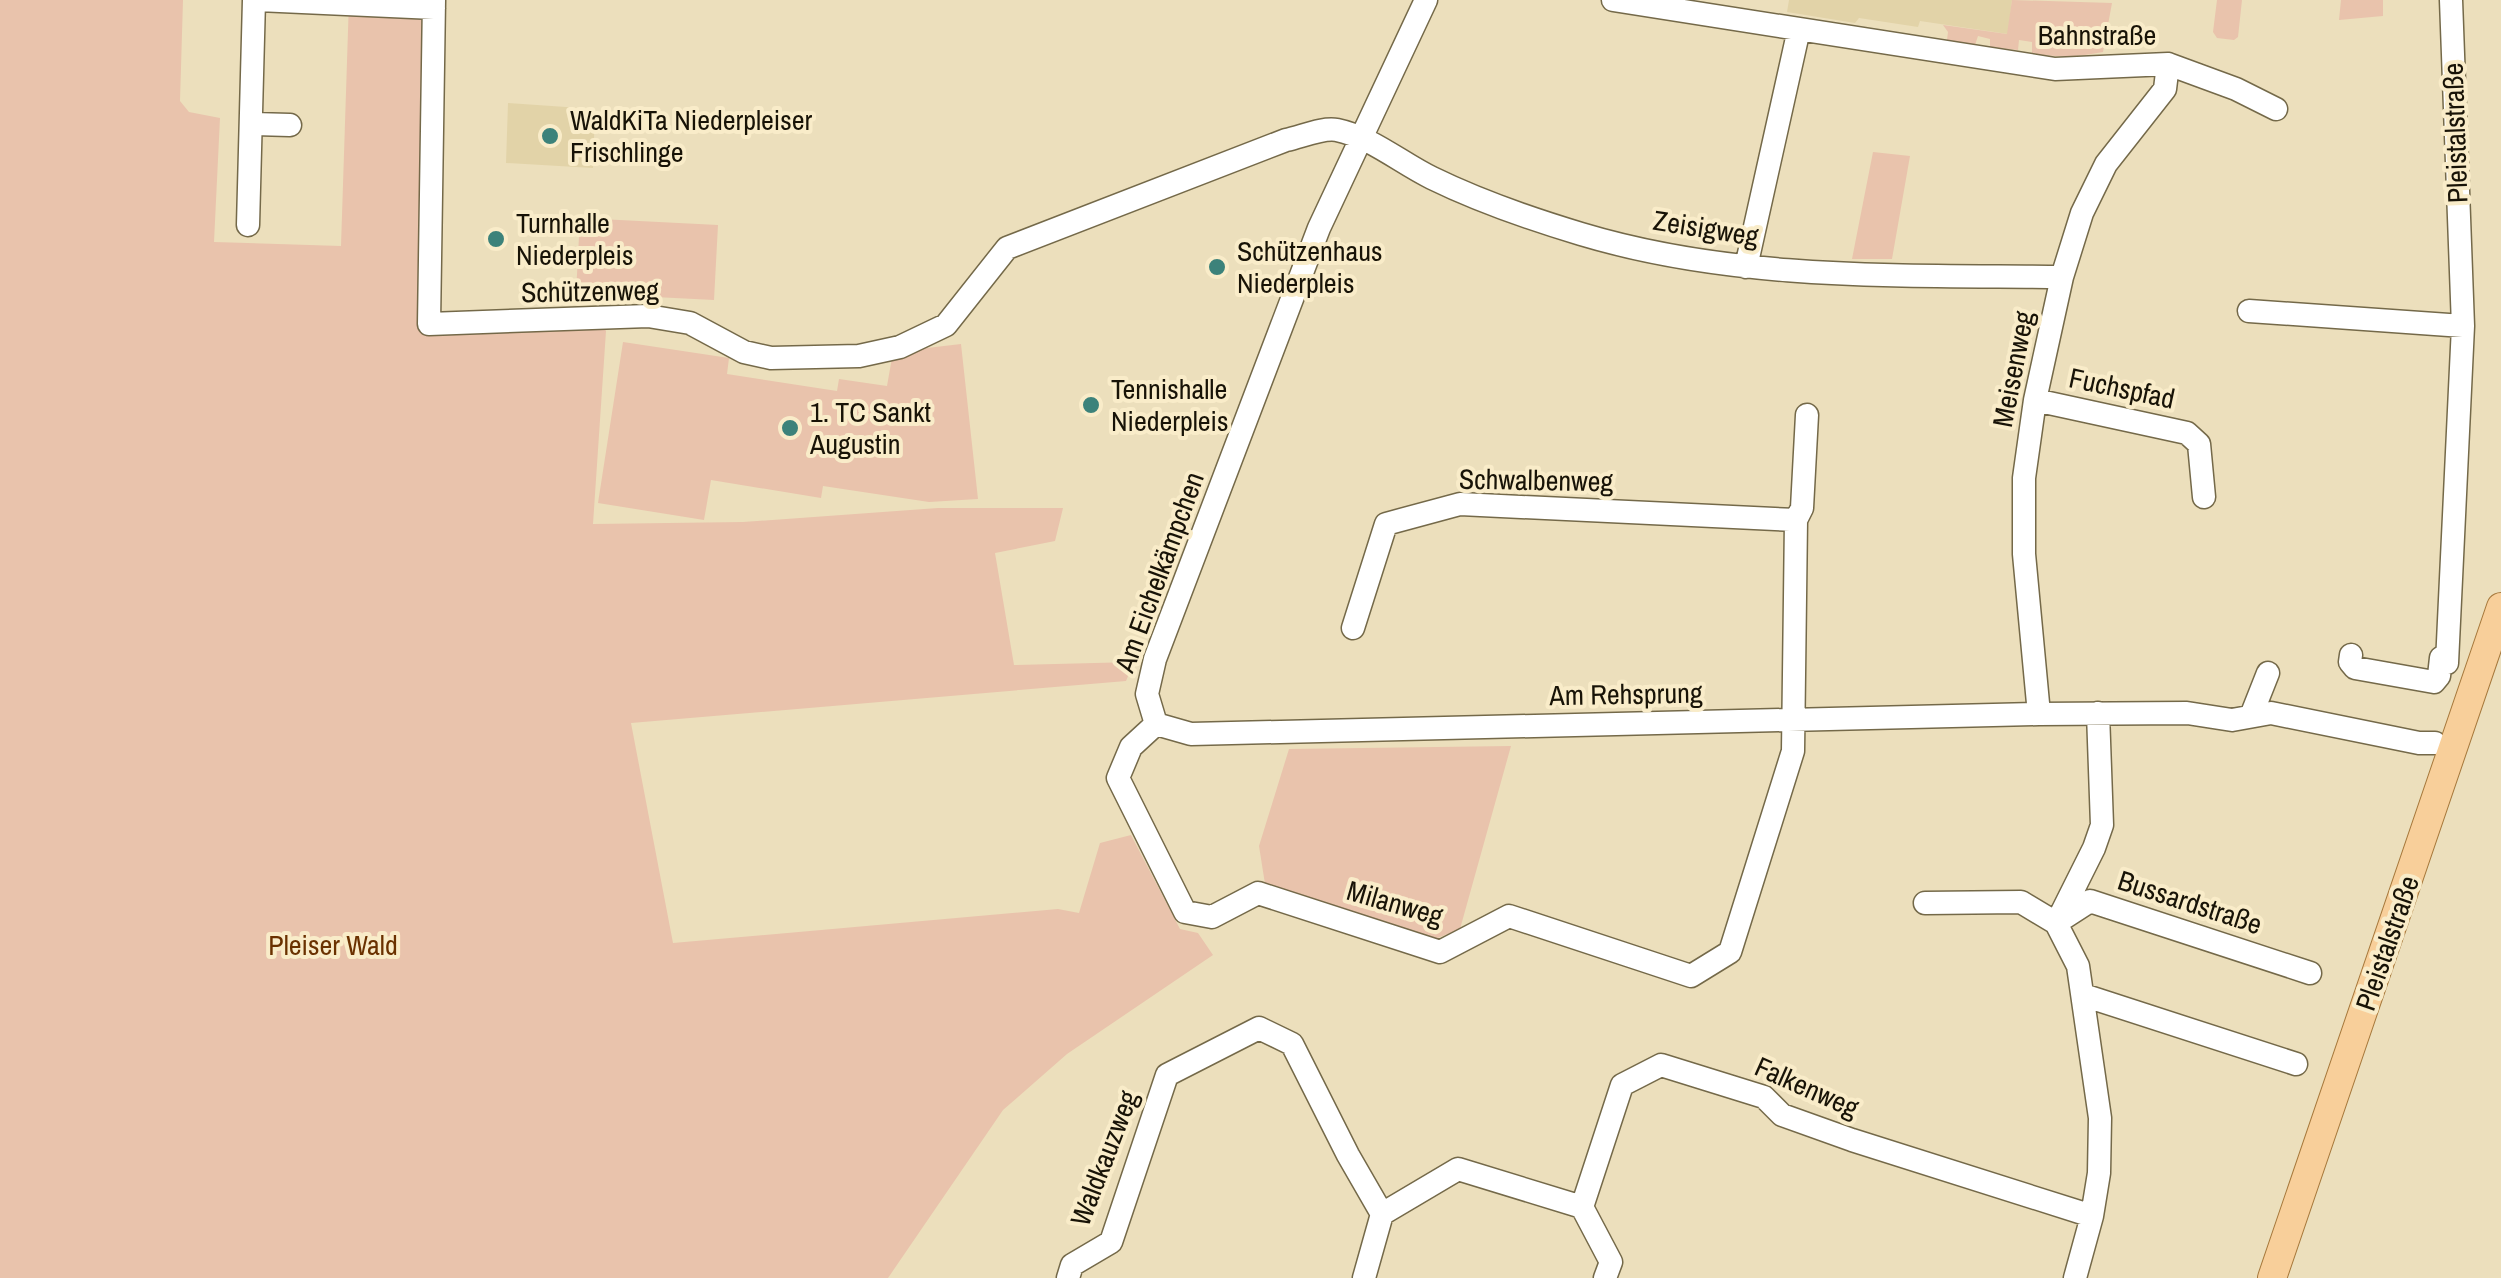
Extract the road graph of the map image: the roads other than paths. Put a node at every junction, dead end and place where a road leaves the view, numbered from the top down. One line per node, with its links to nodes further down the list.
1 (256, 0): 5 (street); 10 (street)
2 (1426, 0): 12 (street, Am Eichelkämpchen)
3 (1613, 0): 7 (street, Bahnstraße)
4 (2451, 0): 17 (street, Pleistalstraße)
5 (333, 2): 6 (street)
6 (434, 4): 12 (street, Schützenweg)
7 (1798, 29): 8 (street, Bahnstraße); 14 (street)
8 (2168, 64): 9 (street, Bahnstraße); 15 (street, Meisenweg)
9 (2276, 108)
10 (251, 124): 11 (street); 13 (street)
11 (290, 125)
12 (1362, 139): 14 (street, Zeisigweg); 30 (street, Am Eichelkämpchen)
13 (248, 226)
14 (1746, 266): 15 (street, Zeisigweg)
15 (2062, 277): 18 (street, Meisenweg)
16 (2248, 311): 17 (street)
17 (2462, 326): 24 (street, Pleistalstraße)
18 (2035, 400): 20 (street, Fuchspfad); 26 (street, Meisenweg)
19 (1807, 415): 21 (street)
20 (2204, 497)
21 (1796, 520): 23 (street, Schwalbenweg); 29 (street)
22 (2501, 608): 44 (main road, Pleistalstraße)
23 (1353, 628)
24 (2351, 655)
25 (2268, 674): 28 (street)
26 (2039, 714): 27 (street, Am Rehsprung); 29 (street, Am Rehsprung)
27 (2098, 714): 28 (street, Am Rehsprung); 33 (street)
28 (2261, 714): 31 (street, Am Rehsprung)
29 (1795, 720): 30 (street, Am Rehsprung); 30 (street, Milanweg)
30 (1156, 724)
31 (2435, 743)
32 (1925, 903): 33 (street)
33 (2056, 923): 34 (street, Bussardstraße); 35 (street)
34 (2310, 973)
35 (2083, 995): 36 (street); 39 (street)
36 (2296, 1064)
37 (1582, 1207): 38 (street); 39 (street, Falkenweg); 42 (street)
38 (1382, 1214): 40 (street, Waldkauzweg); 41 (street)
39 (2092, 1216): 43 (street)
40 (1068, 1278)
41 (1364, 1278)
42 (1606, 1278)
43 (2075, 1278)
44 (2272, 1278)

